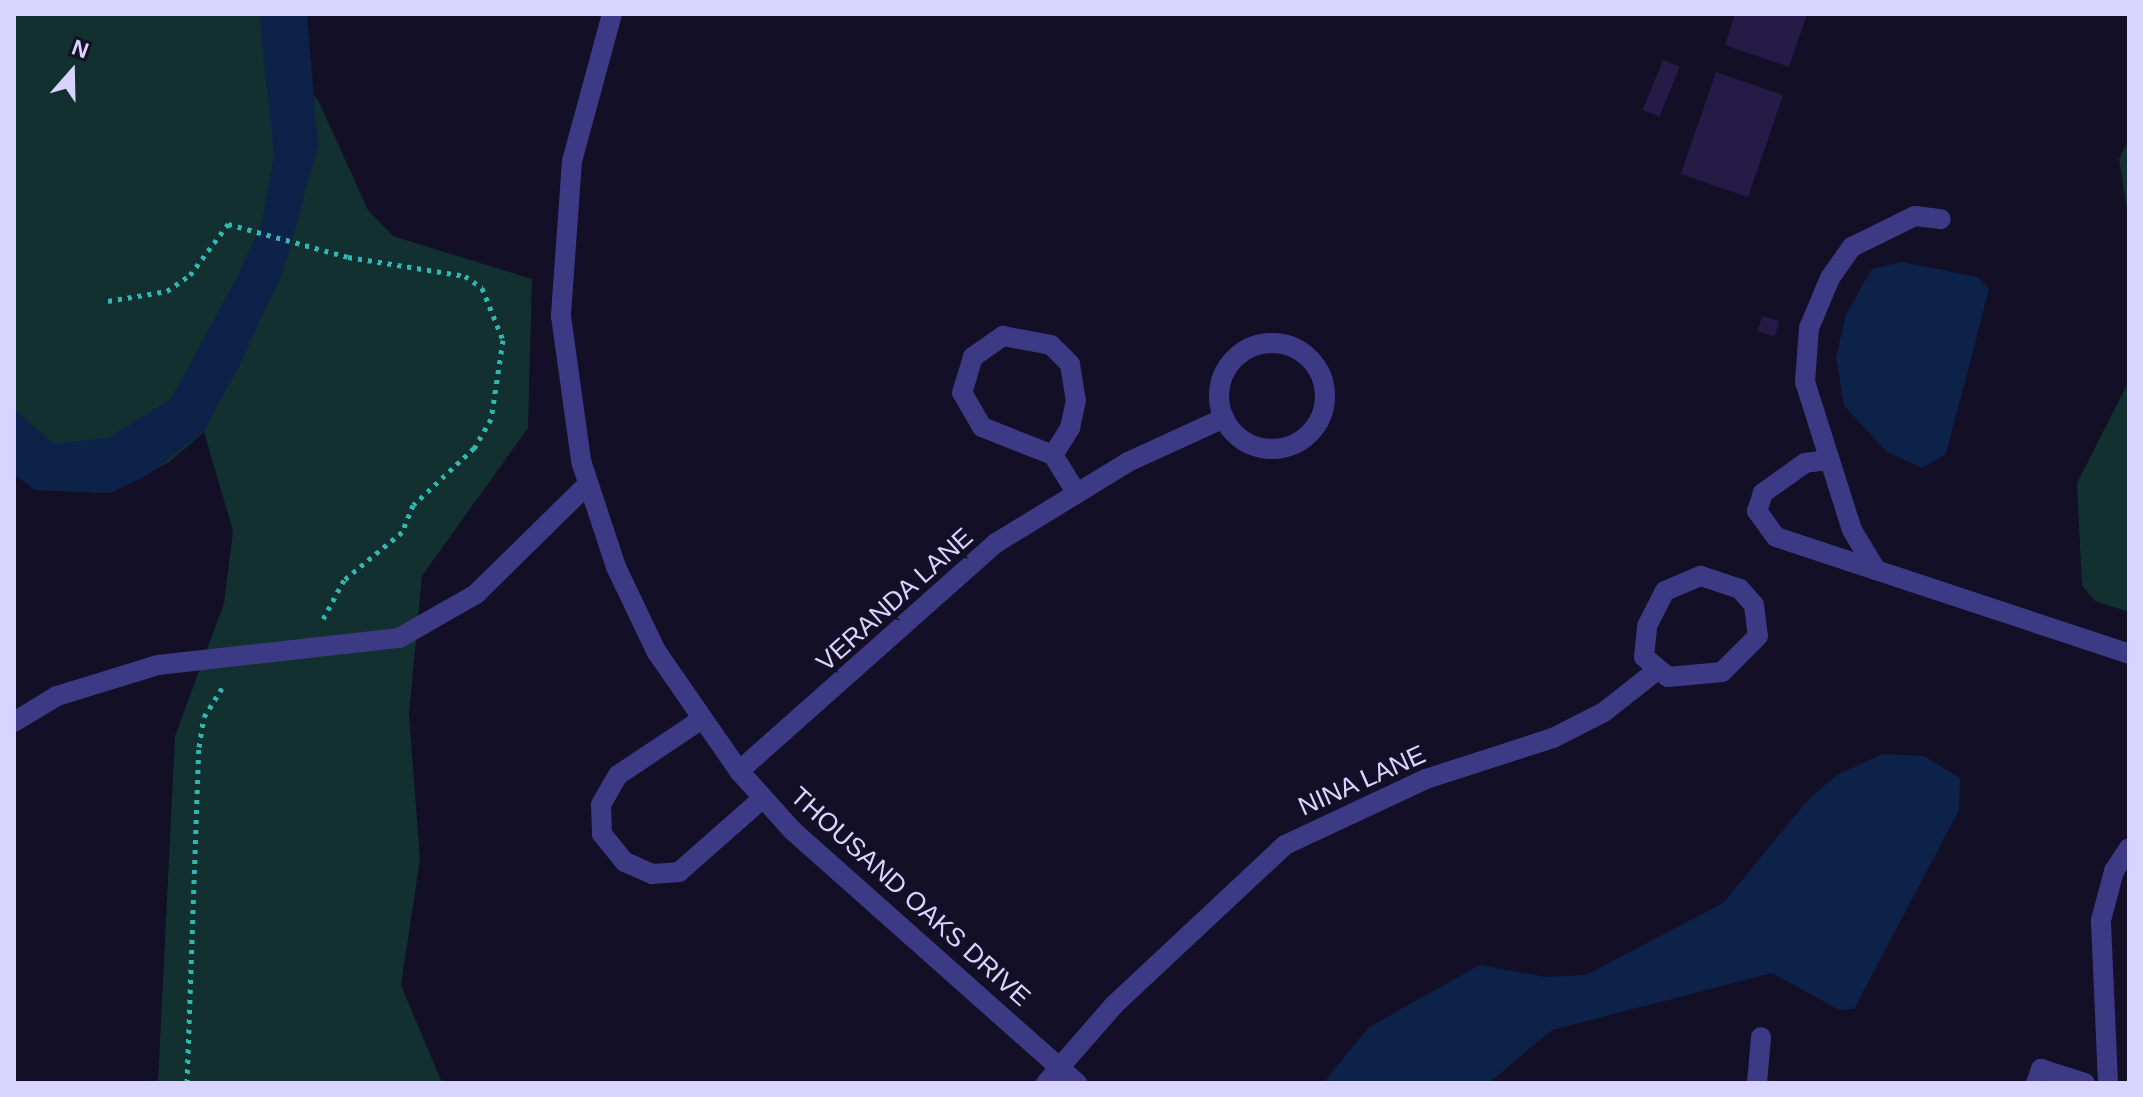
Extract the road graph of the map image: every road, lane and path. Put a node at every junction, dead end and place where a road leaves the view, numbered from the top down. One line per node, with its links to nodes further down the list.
1 (612, 14): 7 (street, THOUSAND OAKS DRIVE)
2 (1941, 219): 6 (street)
3 (108, 301): 10 (path)
4 (1224, 418): 4 (street); 8 (street, VERANDA LANE)
5 (1053, 455): 5 (street); 8 (street)
6 (1828, 460): 9 (street); 9 (street)
7 (587, 485): 10 (street); 14 (street, THOUSAND OAKS DRIVE)
8 (1076, 492): 16 (street, VERANDA LANE)
9 (1876, 570): 11 (street)
10 (284, 653): 15 (street)
11 (2129, 654)
12 (1656, 671): 12 (street); 20 (street, NINA LANE)
13 (230, 677): 21 (path)
14 (699, 721): 16 (street, THOUSAND OAKS DRIVE); 17 (street)
15 (14, 722)
16 (739, 771): 17 (street, THOUSAND OAKS DRIVE)
17 (763, 798): 20 (street, THOUSAND OAKS DRIVE)
18 (2129, 848): 25 (street)
19 (1761, 1037): 22 (street)
20 (1062, 1078)
21 (187, 1083)
22 (1757, 1083)
23 (2036, 1083): 24 (street)
24 (2085, 1083)
25 (2108, 1083)

